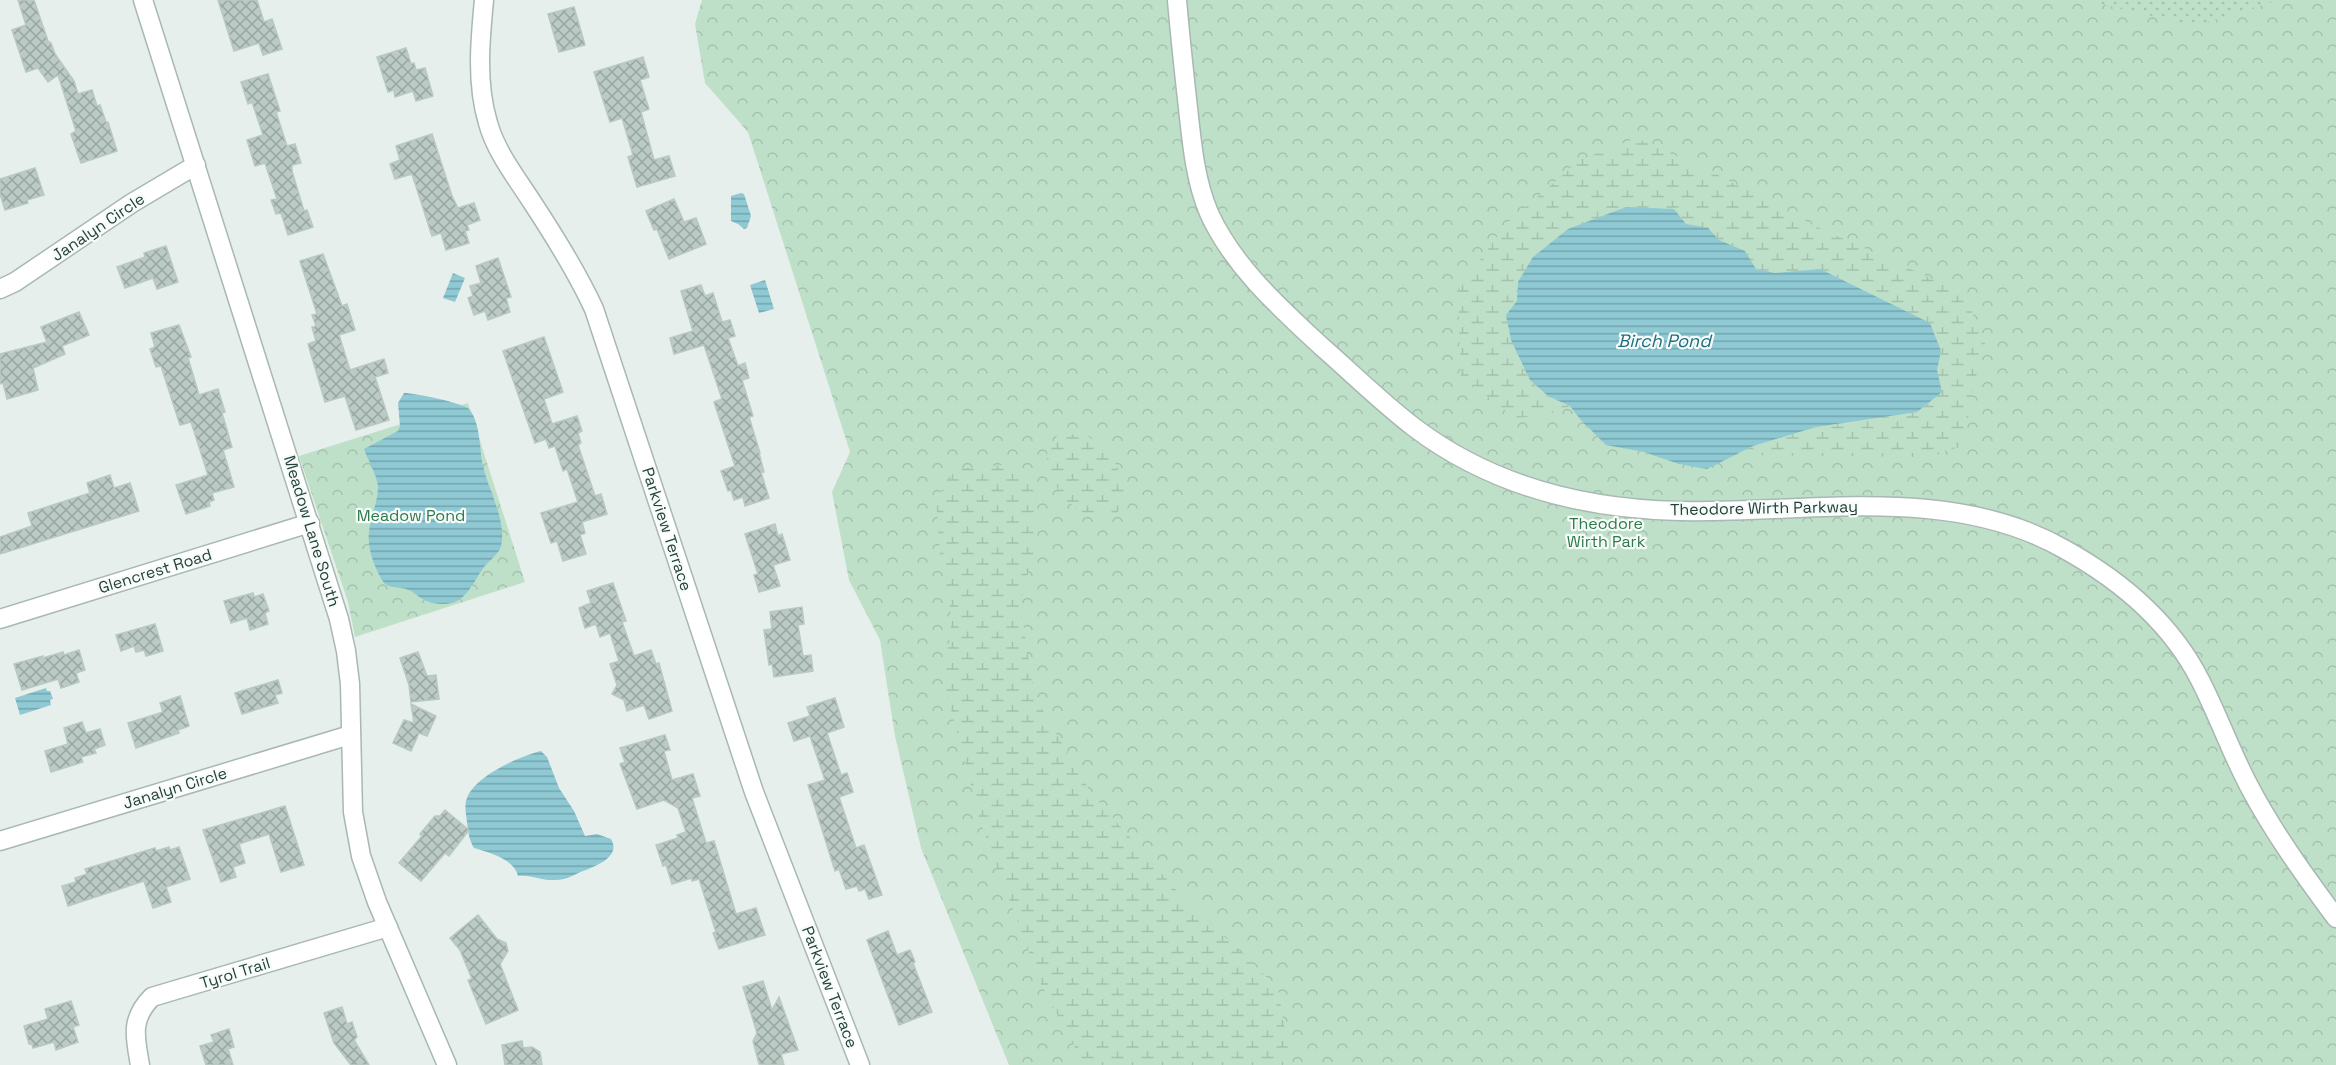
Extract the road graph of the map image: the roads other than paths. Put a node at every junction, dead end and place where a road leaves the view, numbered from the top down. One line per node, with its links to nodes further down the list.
1 (143, 0): 4 (street, Meadow Lane South)
2 (484, 0): 14 (street, Parkview Terrace)
3 (1177, 0): 10 (street, Theodore Wirth Parkway)
4 (196, 165): 5 (street, Janalyn Circle); 6 (street, Meadow Lane South)
5 (0, 289)
6 (310, 523): 7 (street, Glencrest Road); 8 (street, Meadow Lane South)
7 (0, 619)
8 (350, 735): 9 (street, Janalyn Circle); 11 (street, Meadow Lane South)
9 (0, 841)
10 (2336, 918)
11 (388, 927): 12 (street, Tyrol Trail); 13 (street, Meadow Lane South)
12 (140, 1065)
13 (447, 1065)
14 (860, 1065)

